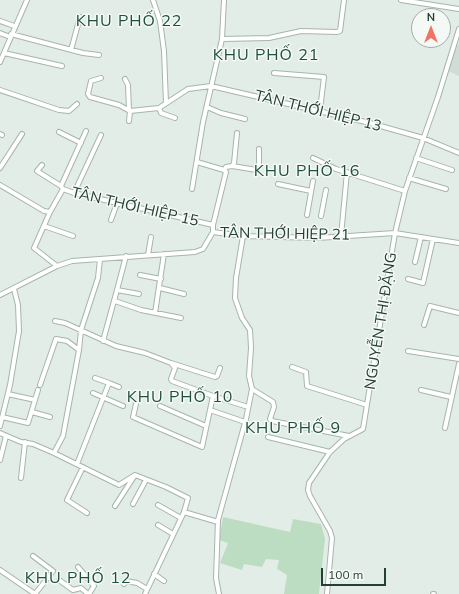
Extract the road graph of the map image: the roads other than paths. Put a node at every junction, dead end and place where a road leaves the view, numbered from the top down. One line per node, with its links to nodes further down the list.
1 (26, 0): 9 (street)
2 (153, 0): 25 (street)
3 (224, 0): 13 (street)
4 (344, 0): 13 (street)
5 (401, 0): 6 (street)
6 (459, 9)
7 (80, 17): 14 (street)
8 (0, 21): 9 (street)
9 (14, 26): 12 (street)
10 (459, 28): 38 (street, NGUYỄN THỊ ĐẶNG)
11 (0, 33): 12 (street)
12 (10, 35): 14 (street); 15 (street)
13 (222, 39): 22 (street)
14 (70, 50): 16 (street)
15 (2, 54): 17 (street); 18 (street)
16 (99, 55)
17 (0, 62)
18 (62, 66)
19 (274, 73): 29 (street)
20 (101, 78): 28 (street)
21 (125, 79): 28 (street)
22 (211, 86): 25 (street, TÂN THỚI HIỆP 13); 26 (street); 29 (street, TÂN THỚI HIỆP 13)
23 (0, 90): 24 (street)
24 (77, 104)
25 (166, 104): 27 (street, TÂN THỚI HIỆP 13)
26 (207, 107): 31 (street); 44 (street)
27 (159, 108): 28 (street); 30 (street)
28 (130, 110): 32 (street)
29 (320, 110): 38 (street, TÂN THỚI HIỆP 13)
30 (175, 118)
31 (245, 118)
32 (129, 121)
33 (86, 131): 39 (street)
34 (59, 132): 39 (street)
35 (238, 133): 46 (street)
36 (22, 134): 47 (street)
37 (101, 135): 61 (street)
38 (423, 138): 41 (street, TÂN THỚI HIỆP 13); 43 (street, NGUYỄN THỊ ĐẶNG)
39 (81, 143): 55 (street)
40 (259, 149): 46 (street)
41 (459, 153)
42 (313, 158): 50 (street)
43 (416, 158): 49 (street); 51 (street, NGUYỄN THỊ ĐẶNG)
44 (197, 162): 48 (street); 56 (street)
45 (42, 165): 55 (street)
46 (232, 166): 48 (street)
47 (0, 168)
48 (224, 170): 67 (street)
49 (452, 170)
50 (347, 172): 60 (street); 73 (street)
51 (409, 178): 57 (street); 60 (street, NGUYỄN THỊ ĐẶNG)
52 (313, 181): 59 (street)
53 (278, 184): 59 (street)
54 (0, 185): 63 (street)
55 (62, 188): 61 (street, TÂN THỚI HIỆP 15); 63 (street, TÂN THỚI HIỆP 15)
56 (192, 189)
57 (446, 189)
58 (326, 190): 65 (street)
59 (311, 191): 64 (street)
60 (405, 192): 70 (street, NGUYỄN THỊ ĐẶNG)
61 (74, 193): 62 (street, TÂN THỚI HIỆP 15)
62 (117, 203): 66 (street); 67 (street, TÂN THỚI HIỆP 15)
63 (50, 212): 68 (street, TÂN THỚI HIỆP 15)
64 (307, 215)
65 (321, 216)
66 (111, 220)
67 (213, 225): 69 (street, TÂN THỚI HIỆP 15)
68 (44, 226): 71 (street); 83 (street, TÂN THỚI HIỆP 15)
69 (213, 232): 72 (street, TÂN THỚI HIỆP 21); 78 (street, TÂN THỚI HIỆP 21)
70 (395, 233): 73 (street, TÂN THỚI HIỆP 21); 75 (street, TÂN THỚI HIỆP 21); 122 (street, NGUYỄN THỊ ĐẶNG)
71 (73, 236)
72 (244, 236): 73 (street, TÂN THỚI HIỆP 21); 112 (street)
73 (341, 236)
74 (151, 237): 79 (street)
75 (421, 237): 76 (street, TÂN THỚI HIỆP 21); 82 (street)
76 (433, 239): 77 (street, TÂN THỚI HIỆP 21); 86 (street)
77 (459, 243)
78 (164, 254): 79 (street, TÂN THỚI HIỆP 21); 85 (street)
79 (148, 255): 80 (street, TÂN THỚI HIỆP 21)
80 (126, 256): 81 (street, TÂN THỚI HIỆP 21); 89 (street)
81 (100, 259): 83 (street, TÂN THỚI HIỆP 21); 99 (street)
82 (415, 262)
83 (57, 266): 88 (street, TÂN THỚI HIỆP 21)
84 (140, 275): 85 (street)
85 (161, 279): 87 (street)
86 (408, 279)
87 (160, 288): 91 (street); 94 (street)
88 (14, 289): 92 (street, TÂN THỚI HIỆP 21); 116 (street)
89 (117, 290): 90 (street); 93 (street)
90 (139, 294)
91 (184, 294)
92 (0, 295)
93 (115, 301): 94 (street); 100 (street)
94 (155, 313): 96 (street)
95 (459, 313): 98 (street)
96 (181, 318)
97 (56, 321): 99 (street)
98 (424, 325)
99 (82, 330): 100 (street); 101 (street)
100 (103, 341): 104 (street)
101 (79, 350): 110 (street); 140 (street)
102 (408, 351): 103 (street)
103 (459, 359)
104 (171, 363): 107 (street); 117 (street)
105 (459, 364): 118 (street)
106 (292, 367): 122 (street)
107 (220, 368)
108 (95, 378): 109 (street)
109 (109, 383): 111 (street); 119 (street)
110 (40, 385)
111 (119, 387)
112 (252, 389): 125 (street); 136 (street)
113 (38, 390): 120 (street)
114 (421, 390): 118 (street)
115 (93, 393): 119 (street)
116 (8, 394): 120 (street); 128 (street)
117 (212, 396): 125 (street); 126 (street)
118 (451, 397): 133 (street)
119 (103, 398): 123 (street); 142 (street)
120 (35, 400): 127 (street)
121 (136, 404): 132 (street)
122 (367, 405): 136 (street, NGUYỄN THỊ ĐẶNG)
123 (123, 406)
124 (160, 406): 132 (street)
125 (248, 407): 130 (street)
126 (210, 410): 130 (street); 132 (street)
127 (32, 412): 128 (street); 129 (street)
128 (2, 417): 131 (street)
129 (50, 417)
130 (245, 422): 153 (street)
131 (0, 426)
132 (206, 426)
133 (445, 428)
134 (0, 433): 135 (street)
135 (6, 436): 138 (street); 141 (street)
136 (349, 436): 139 (street, NGUYỄN THỊ ĐẶNG)
137 (268, 437): 139 (street)
138 (25, 442): 140 (street); 145 (street)
139 (330, 452): 168 (street, NGUYỄN THỊ ĐẶNG)
140 (54, 453): 142 (street)
141 (0, 460)
142 (77, 464): 143 (street)
143 (83, 467): 144 (street); 151 (street)
144 (135, 475): 146 (street); 149 (street)
145 (21, 478)
146 (146, 480): 147 (street); 150 (street)
147 (132, 504)
148 (158, 505): 152 (street)
149 (115, 506)
150 (184, 512): 152 (street); 153 (street)
151 (87, 513)
152 (182, 518): 155 (street)
153 (218, 522): 167 (street)
154 (158, 525): 155 (street)
155 (174, 534): 159 (street)
156 (33, 556): 164 (street)
157 (78, 567): 165 (street)
158 (0, 570): 164 (street)
159 (154, 574): 161 (street); 163 (street)
160 (59, 580): 165 (street)
161 (164, 580)
162 (124, 584): 163 (street)
163 (147, 589): 166 (street)
164 (35, 594)
165 (89, 594)
166 (145, 594)
167 (219, 594)
168 (327, 594)

